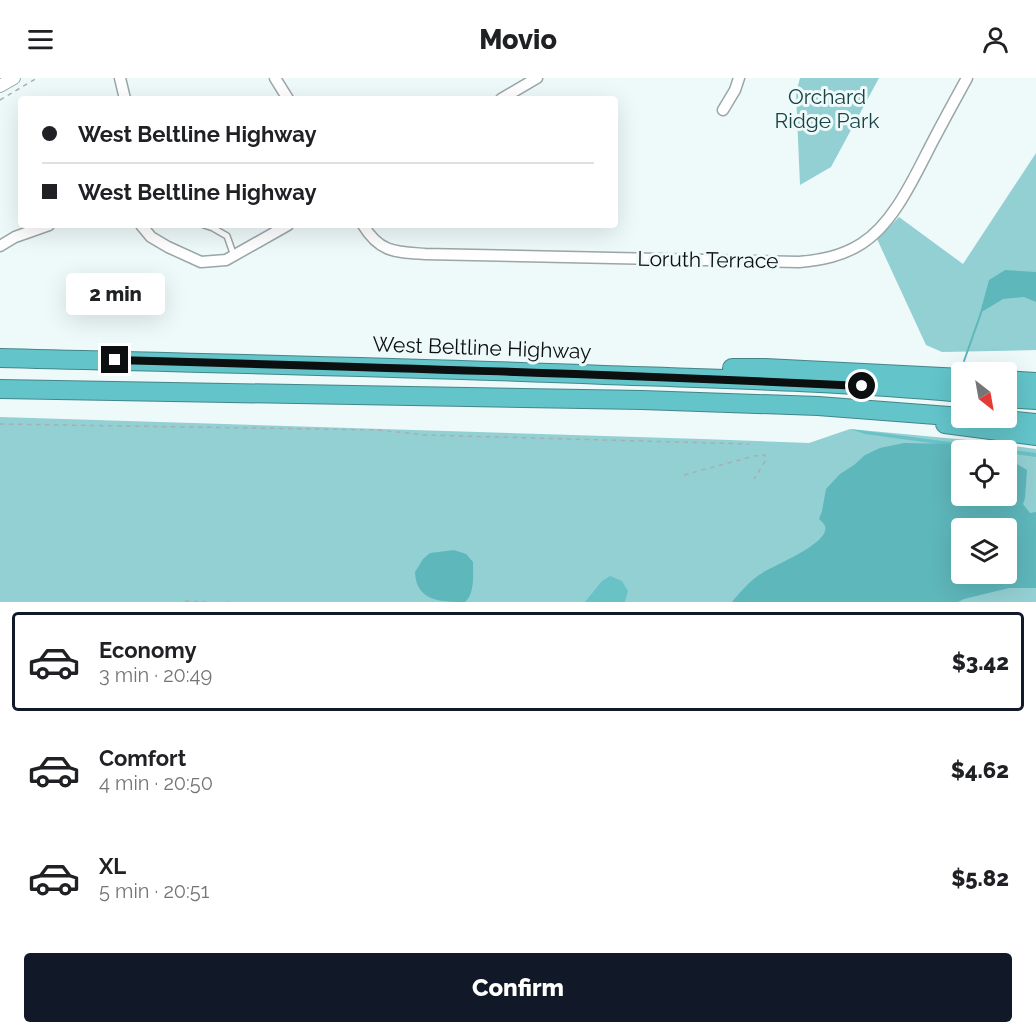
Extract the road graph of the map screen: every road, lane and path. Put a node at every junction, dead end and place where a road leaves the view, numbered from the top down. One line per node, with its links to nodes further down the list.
1 (14, 78): 8 (street)
2 (37, 78): 12 (path)
3 (120, 78): 9 (street)
4 (275, 78): 10 (street)
5 (537, 78): 11 (street)
6 (739, 78): 13 (street)
7 (967, 78): 18 (street, Loruth Terrace)
8 (0, 86)
9 (124, 96)
10 (286, 96)
11 (506, 96)
12 (0, 100)
13 (723, 110)
14 (40, 228): 19 (street)
15 (144, 228): 20 (street)
16 (213, 228): 20 (lane)
17 (283, 228): 20 (street)
18 (365, 228)
19 (0, 246)
20 (234, 256)
21 (0, 358): 22 (highway, West Beltline Highway)
22 (472, 370): 23 (highway); 25 (highway, West Beltline Highway)
23 (951, 377)
24 (0, 389): 28 (highway)
25 (951, 392)
26 (1017, 399): 27 (highway)
27 (1036, 400)
28 (818, 406): 29 (highway); 33 (highway)
29 (951, 416)
30 (1017, 421): 31 (highway)
31 (1036, 423)
32 (0, 424): 34 (path)
33 (1036, 436)
34 (748, 444)
35 (684, 475): 36 (path)
36 (754, 480)
37 (185, 601): 38 (path)
38 (206, 602)

